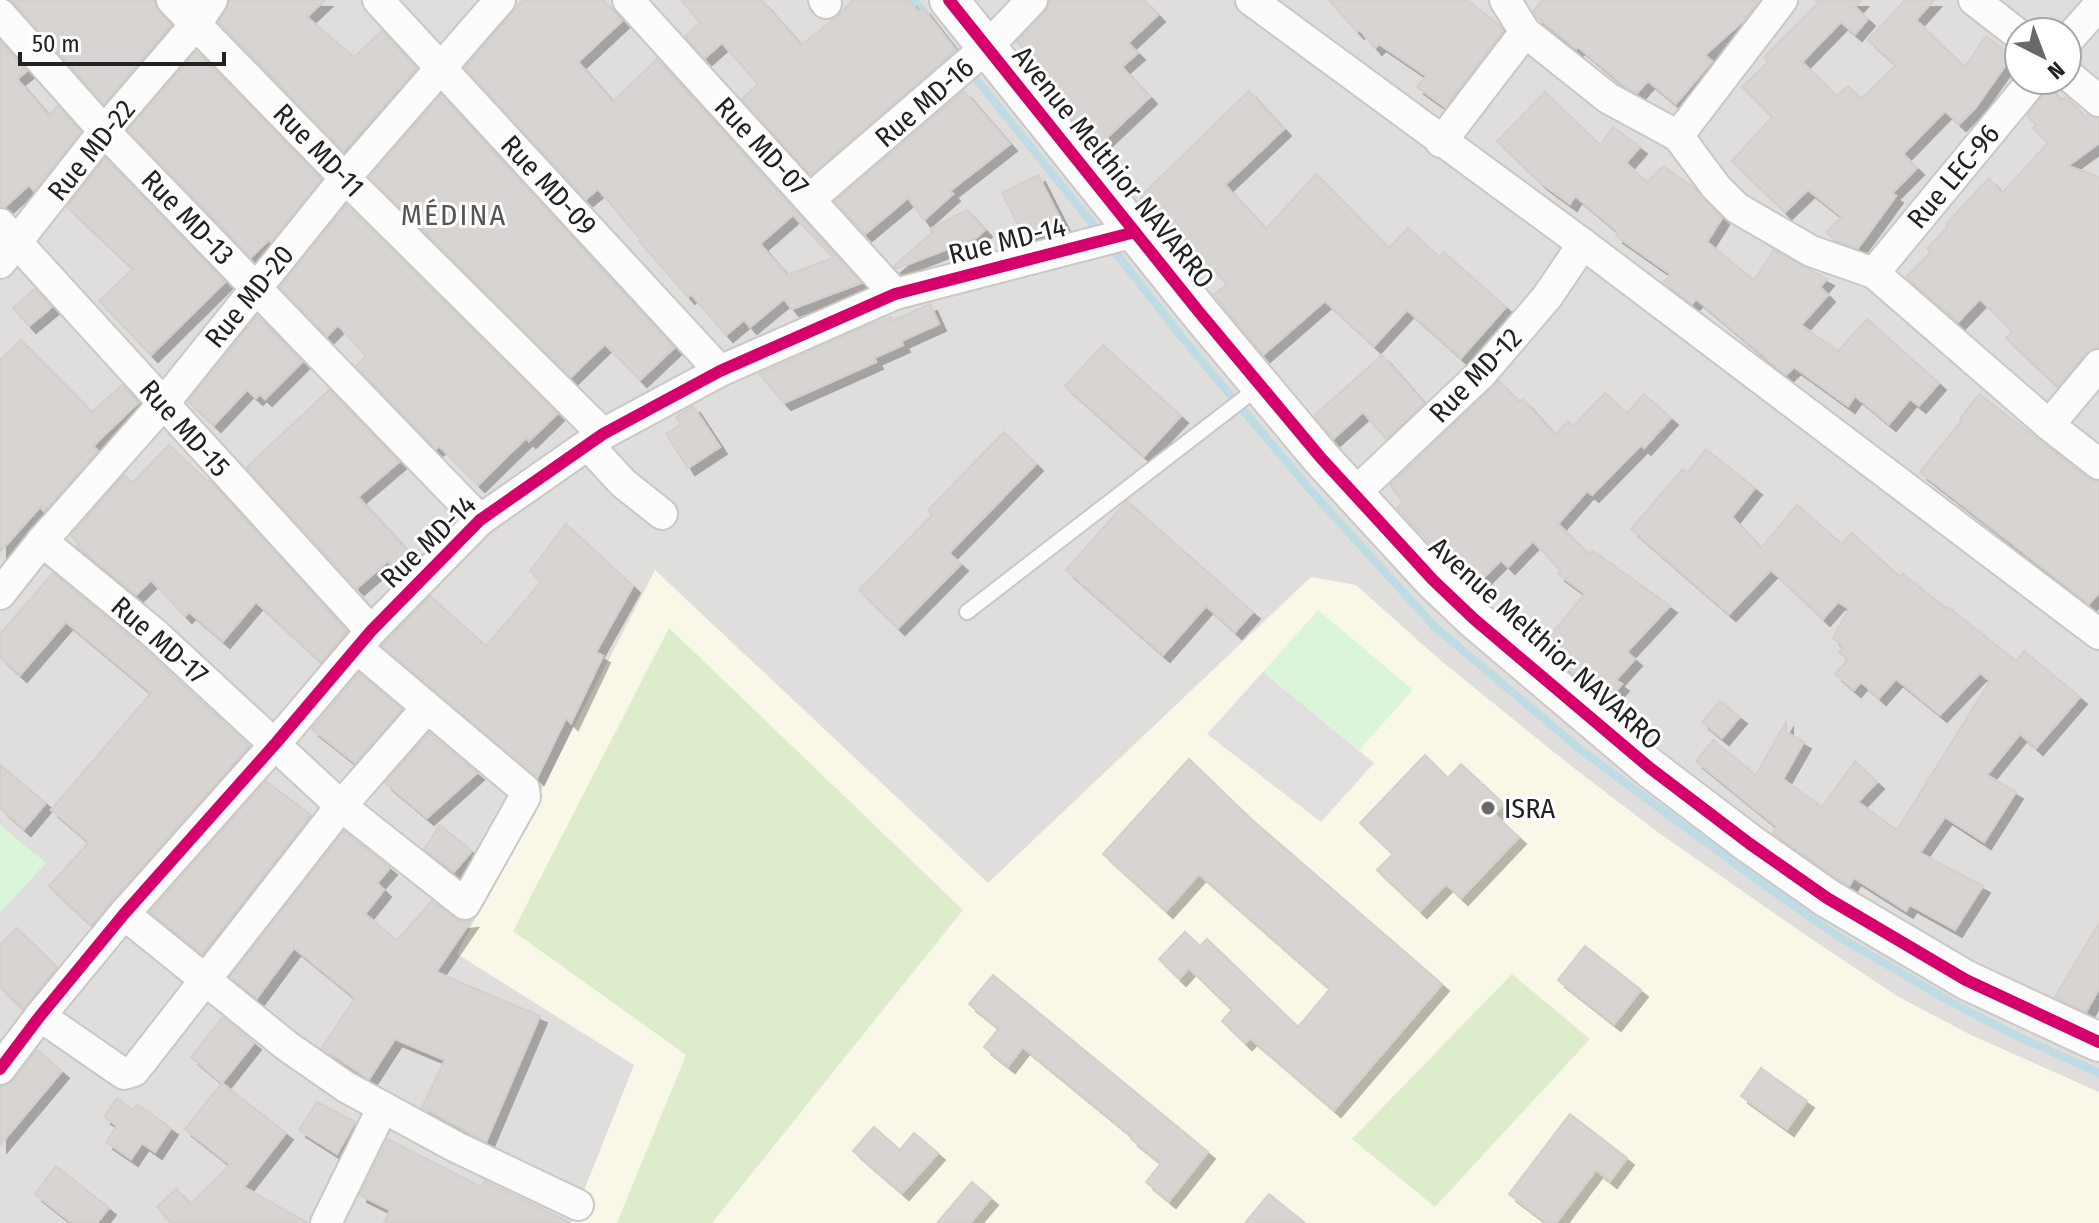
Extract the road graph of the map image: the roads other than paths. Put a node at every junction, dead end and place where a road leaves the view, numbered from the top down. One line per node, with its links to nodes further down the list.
1 (172, 0): 12 (street, Rue MD-11)
2 (378, 0): 18 (street, Rue MD-09)
3 (500, 0): 18 (street, Rue MD-20)
4 (628, 0): 26 (street, Rue MD-07)
5 (949, 0): 17 (street, Avenue Melthior NAVARRO)
6 (1032, 0): 17 (street, Rue MD-16)
7 (1505, 0): 16 (street)
8 (1782, 0): 23 (street)
9 (1974, 0): 14 (street)
10 (1263, 4): 24 (street)
11 (2099, 5): 15 (street)
12 (204, 12): 22 (street, Rue MD-22); 25 (street, Rue MD-11)
13 (0, 14): 22 (street, Rue MD-13)
14 (2003, 23)
15 (2083, 23)
16 (1525, 32): 23 (street); 24 (street)
17 (987, 47): 26 (street, Rue MD-16); 27 (street, Avenue Melthior NAVARRO)
18 (441, 67): 25 (street, Rue MD-20); 34 (street, Rue MD-09)
19 (2083, 88): 21 (street)
20 (2020, 96): 30 (street, Rue LEC-96)
21 (2099, 101)
22 (104, 131): 28 (street, Rue MD-22); 31 (street, Rue MD-13)
23 (1678, 136): 30 (street)
24 (1441, 142): 29 (street)
25 (345, 178): 31 (street, Rue MD-20); 38 (street, Rue MD-11)
26 (810, 199): 32 (street, Rue MD-07)
27 (1135, 232): 32 (street, Rue MD-14); 35 (street, Avenue Melthior NAVARRO)
28 (6, 243): 36 (street, Rue MD-15)
29 (1583, 244): 40 (street, Rue MD-12); 46 (street)
30 (1874, 273): 37 (street)
31 (256, 287): 36 (street, Rue MD-20); 42 (street, Rue MD-13)
32 (895, 294): 34 (street, Rue MD-14)
33 (2099, 365): 37 (street)
34 (720, 371): 38 (street, Rue MD-14)
35 (1260, 386): 40 (street, Avenue Melthior NAVARRO); 45 (lane)
36 (163, 404): 43 (street, Rue MD-20); 47 (street, Rue MD-15)
37 (2049, 425): 39 (street)
38 (595, 440): 41 (street, Rue MD-11); 42 (street, Rue MD-14)
39 (2099, 464)
40 (1354, 494): 54 (street, Avenue Melthior NAVARRO)
41 (662, 514)
42 (480, 520): 47 (street, Rue MD-14)
43 (42, 541): 44 (street, Rue MD-20); 49 (street, Rue MD-17)
44 (3, 582)
45 (967, 612)
46 (2099, 634)
47 (364, 639): 48 (street, Rue MD-15); 49 (street, Rue MD-14)
48 (426, 709): 50 (street); 50 (street, Rue MD-17)
49 (276, 743): 50 (street, Rue MD-17); 51 (street, Rue MD-14)
50 (341, 806): 52 (street)
51 (124, 914): 52 (street); 53 (street, Rue MD-14)
52 (205, 978): 53 (street); 56 (street)
53 (40, 1016): 55 (street, Rue MD-14)
54 (2099, 1042)
55 (5, 1050)
56 (383, 1107): 57 (street); 58 (street)
57 (578, 1205)
58 (333, 1221)

